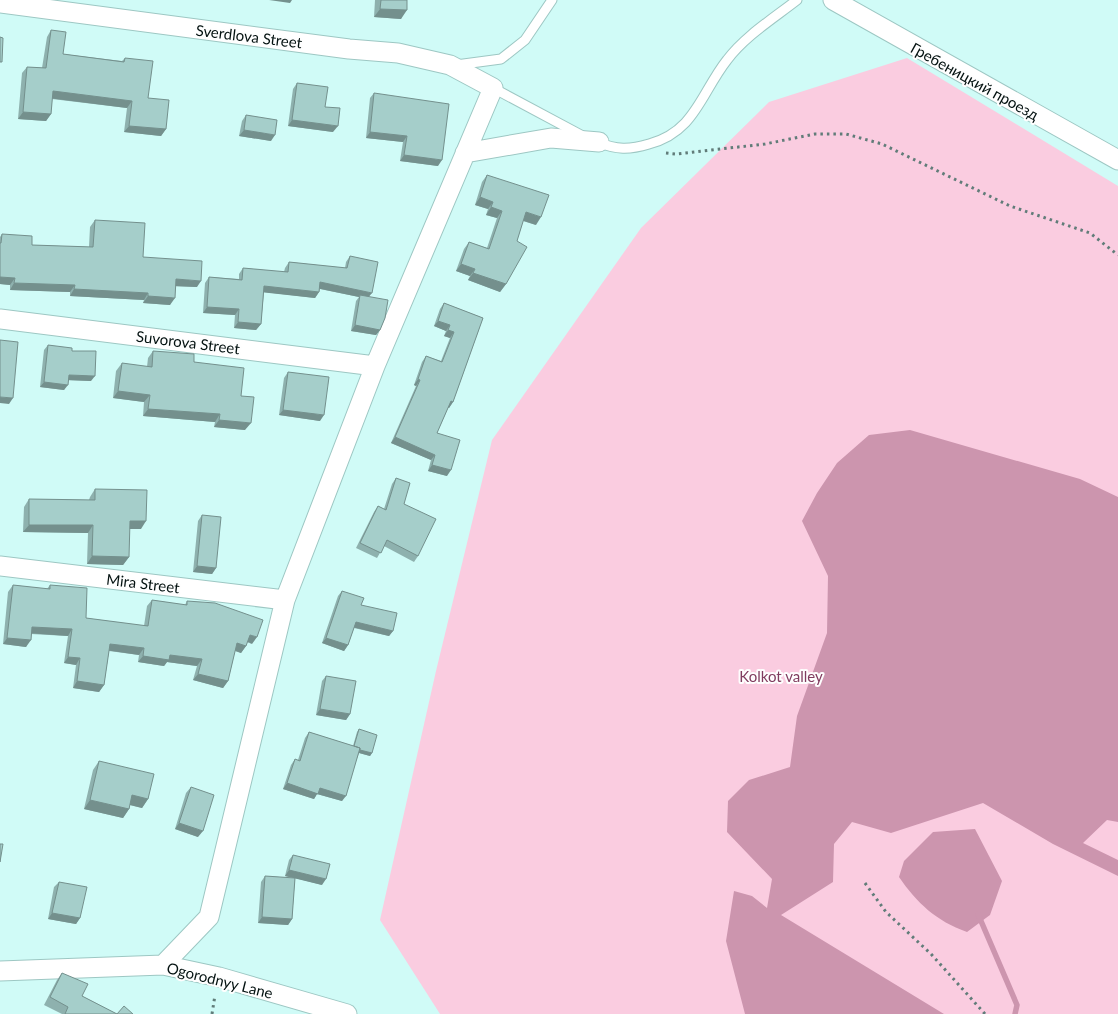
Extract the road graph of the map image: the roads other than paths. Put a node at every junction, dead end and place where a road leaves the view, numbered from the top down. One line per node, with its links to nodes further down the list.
1 (552, 0): 5 (lane)
2 (797, 0): 7 (lane)
3 (833, 0): 9 (street, Гребеницкий проезд)
4 (0, 3): 5 (street, Sverdlova Street)
5 (450, 65): 6 (street, Sverdlova Street)
6 (493, 88): 7 (lane); 8 (street)
7 (598, 142): 8 (street)
8 (465, 152): 11 (street)
9 (1118, 160)
10 (0, 319): 11 (street, Suvorova Street)
11 (375, 366): 13 (street)
12 (0, 566): 13 (street, Mira Street)
13 (285, 600): 14 (street)
14 (163, 965): 15 (street, Ogorodnyy Lane); 16 (street, Ogorodnyy Lane)
15 (0, 972)
16 (347, 1014)

